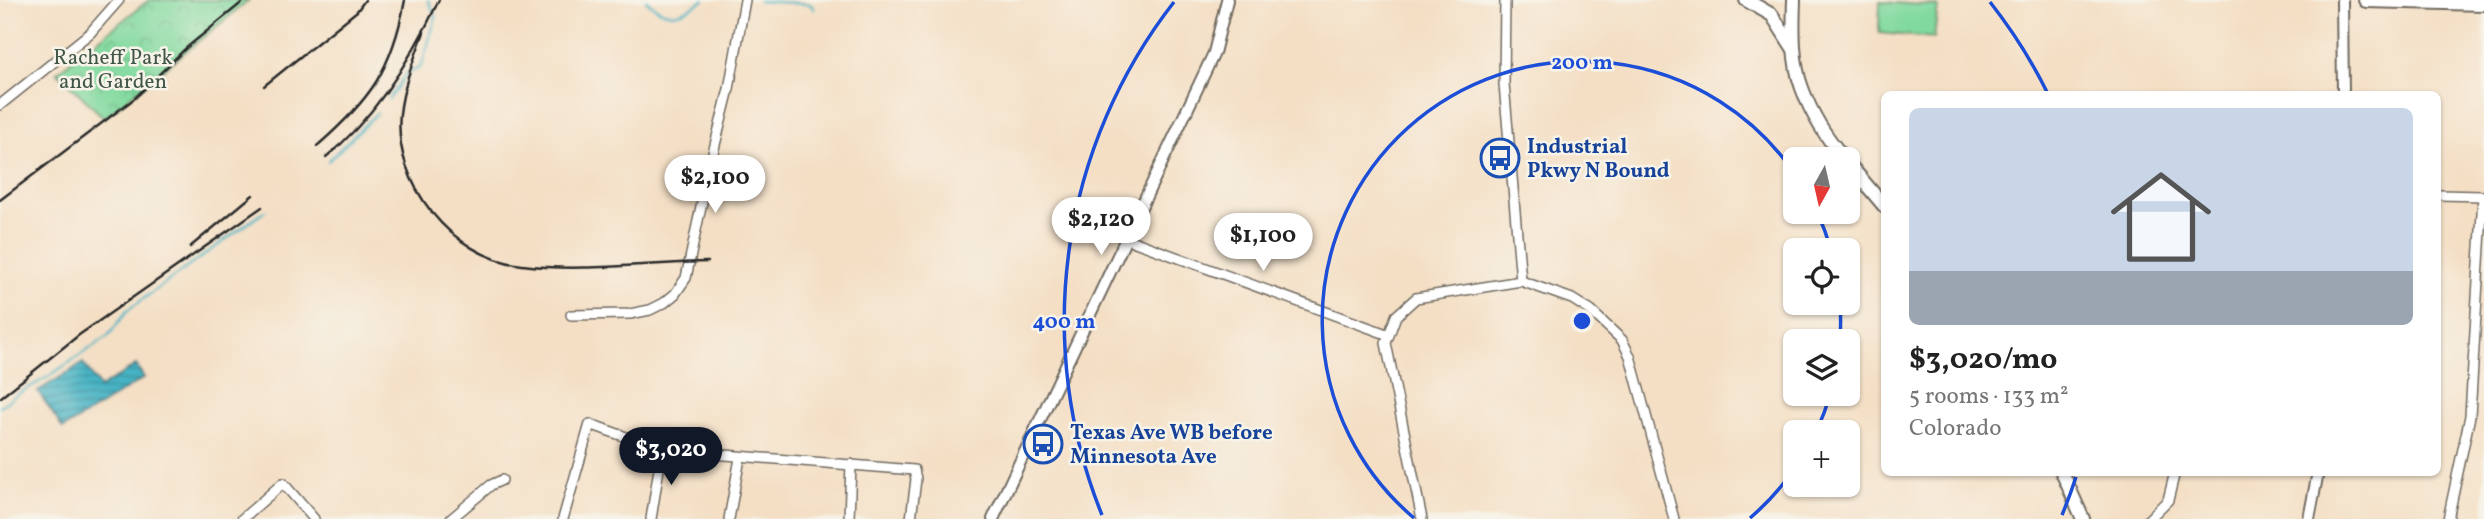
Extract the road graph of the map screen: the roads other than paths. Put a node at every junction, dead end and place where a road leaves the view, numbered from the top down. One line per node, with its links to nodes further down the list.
1 (120, 0): 12 (street)
2 (745, 0): 20 (street)
3 (1227, 0): 18 (street)
4 (1505, 0): 19 (street)
5 (1746, 0): 10 (main road)
6 (1794, 0): 10 (main road)
7 (2342, 0): 11 (street)
8 (2365, 0): 9 (main road)
9 (2484, 3)
10 (1796, 52): 13 (main road)
11 (2343, 91)
12 (0, 105)
13 (1834, 147)
14 (1860, 177): 17 (main road)
15 (2441, 195): 16 (street)
16 (2483, 197): 43 (street)
17 (1881, 202)
18 (1127, 239): 21 (street); 37 (street)
19 (1521, 281): 21 (street); 39 (street)
20 (571, 315)
21 (1389, 335): 38 (street)
22 (662, 450): 23 (street); 32 (street); 33 (street)
23 (740, 458): 24 (street); 34 (street)
24 (851, 464): 35 (street); 36 (street)
25 (2064, 476): 40 (main road)
26 (2174, 476): 41 (street)
27 (2317, 476): 42 (street)
28 (502, 481): 31 (street)
29 (242, 519): 30 (street)
30 (314, 519)
31 (451, 519)
32 (563, 519)
33 (651, 519)
34 (729, 519)
35 (849, 519)
36 (911, 519)
37 (993, 519)
38 (1422, 519)
39 (1674, 519)
40 (2083, 519)
41 (2149, 519)
42 (2309, 519)
43 (2448, 519)

